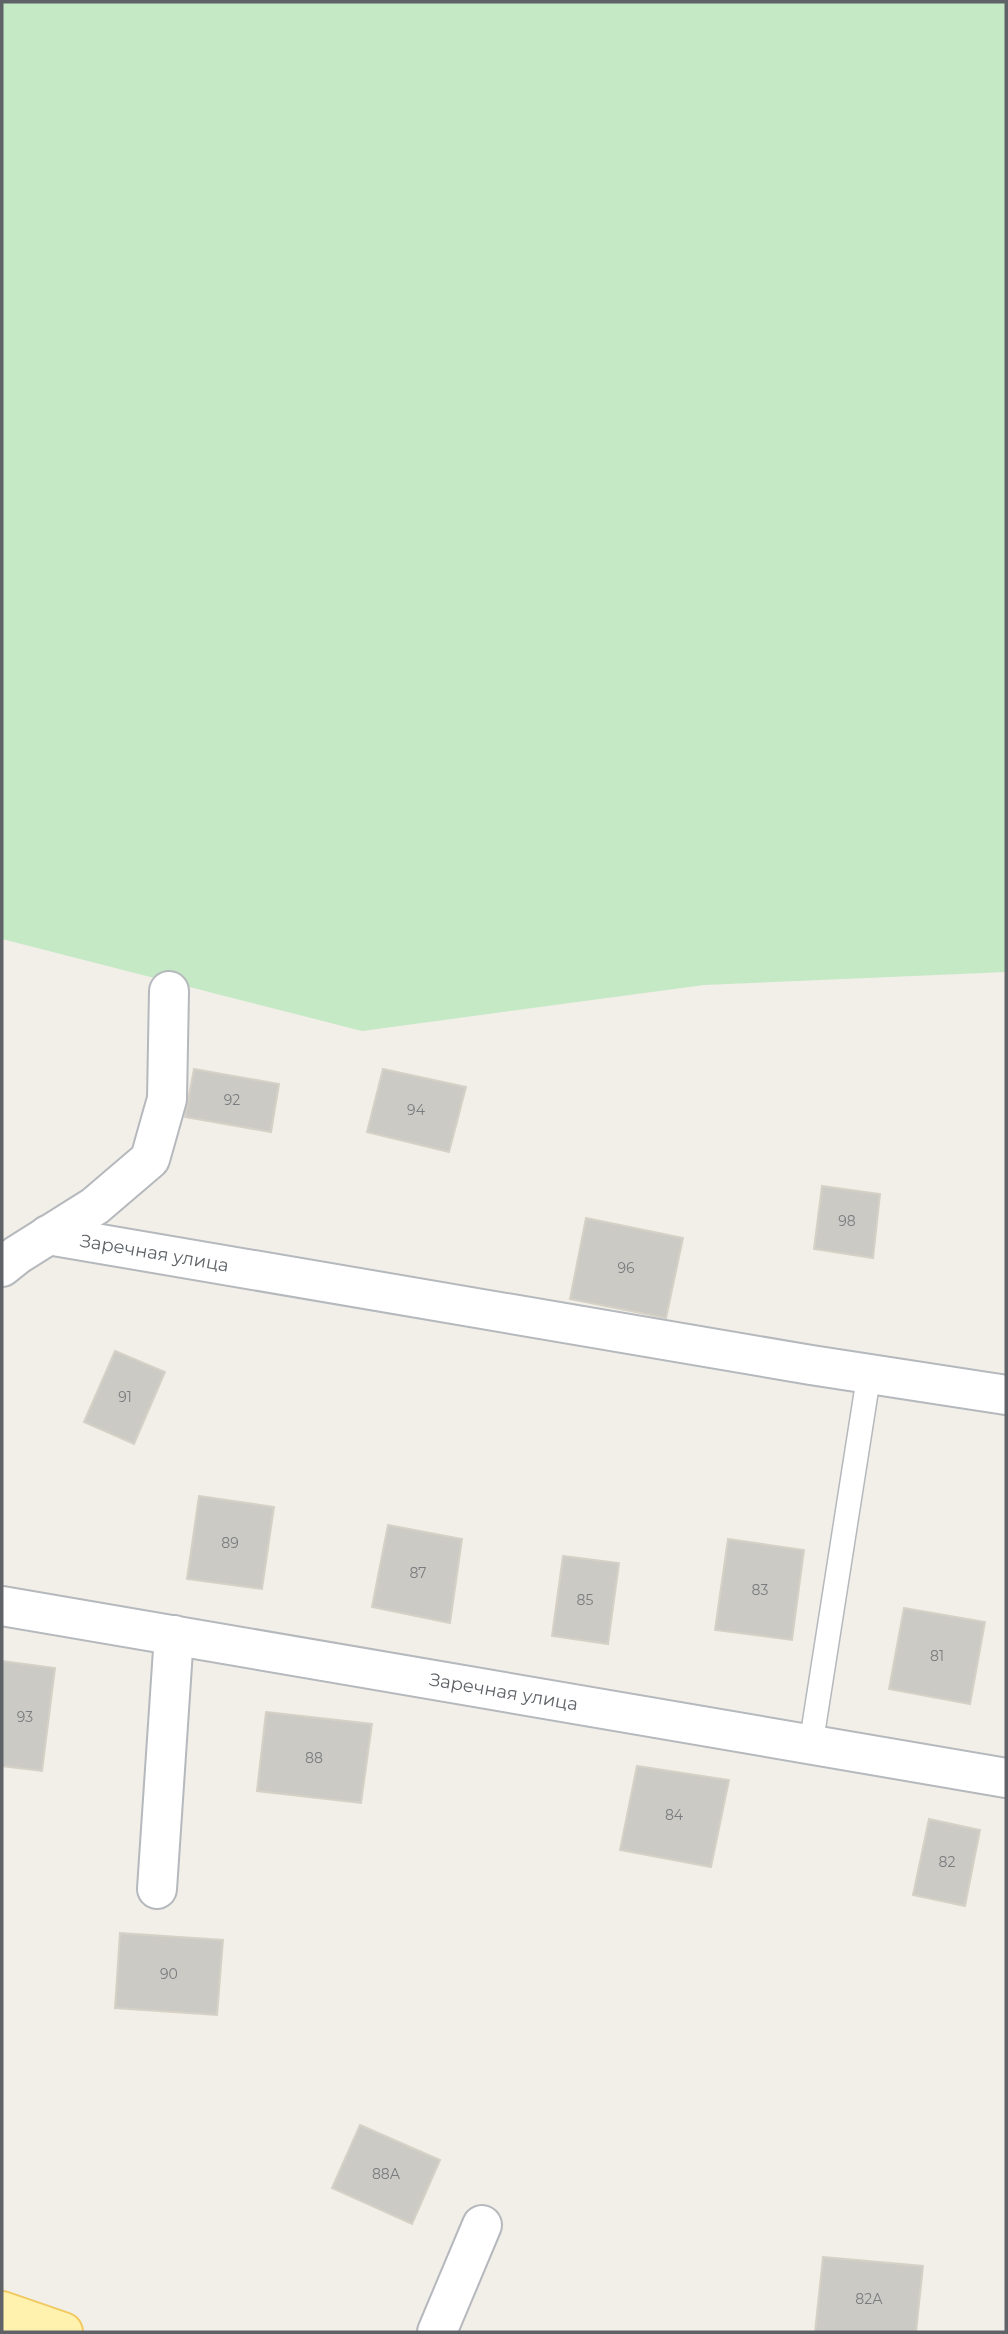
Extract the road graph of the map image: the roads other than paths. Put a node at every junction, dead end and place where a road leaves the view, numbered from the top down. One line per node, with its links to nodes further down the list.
1 (169, 991): 2 (street, Заречная улица)
2 (48, 1235): 3 (street, Заречная улица); 4 (street, Заречная улица)
3 (2, 1267)
4 (869, 1374): 5 (street, Заречная улица); 8 (lane)
5 (1006, 1395)
6 (2, 1606): 7 (street, Заречная улица)
7 (174, 1634): 8 (street, Заречная улица); 10 (street)
8 (811, 1744): 9 (street, Заречная улица)
9 (1006, 1778)
10 (157, 1889)
11 (482, 2225): 14 (street)
12 (2, 2311): 13 (main road)
13 (62, 2332)
14 (437, 2332)

